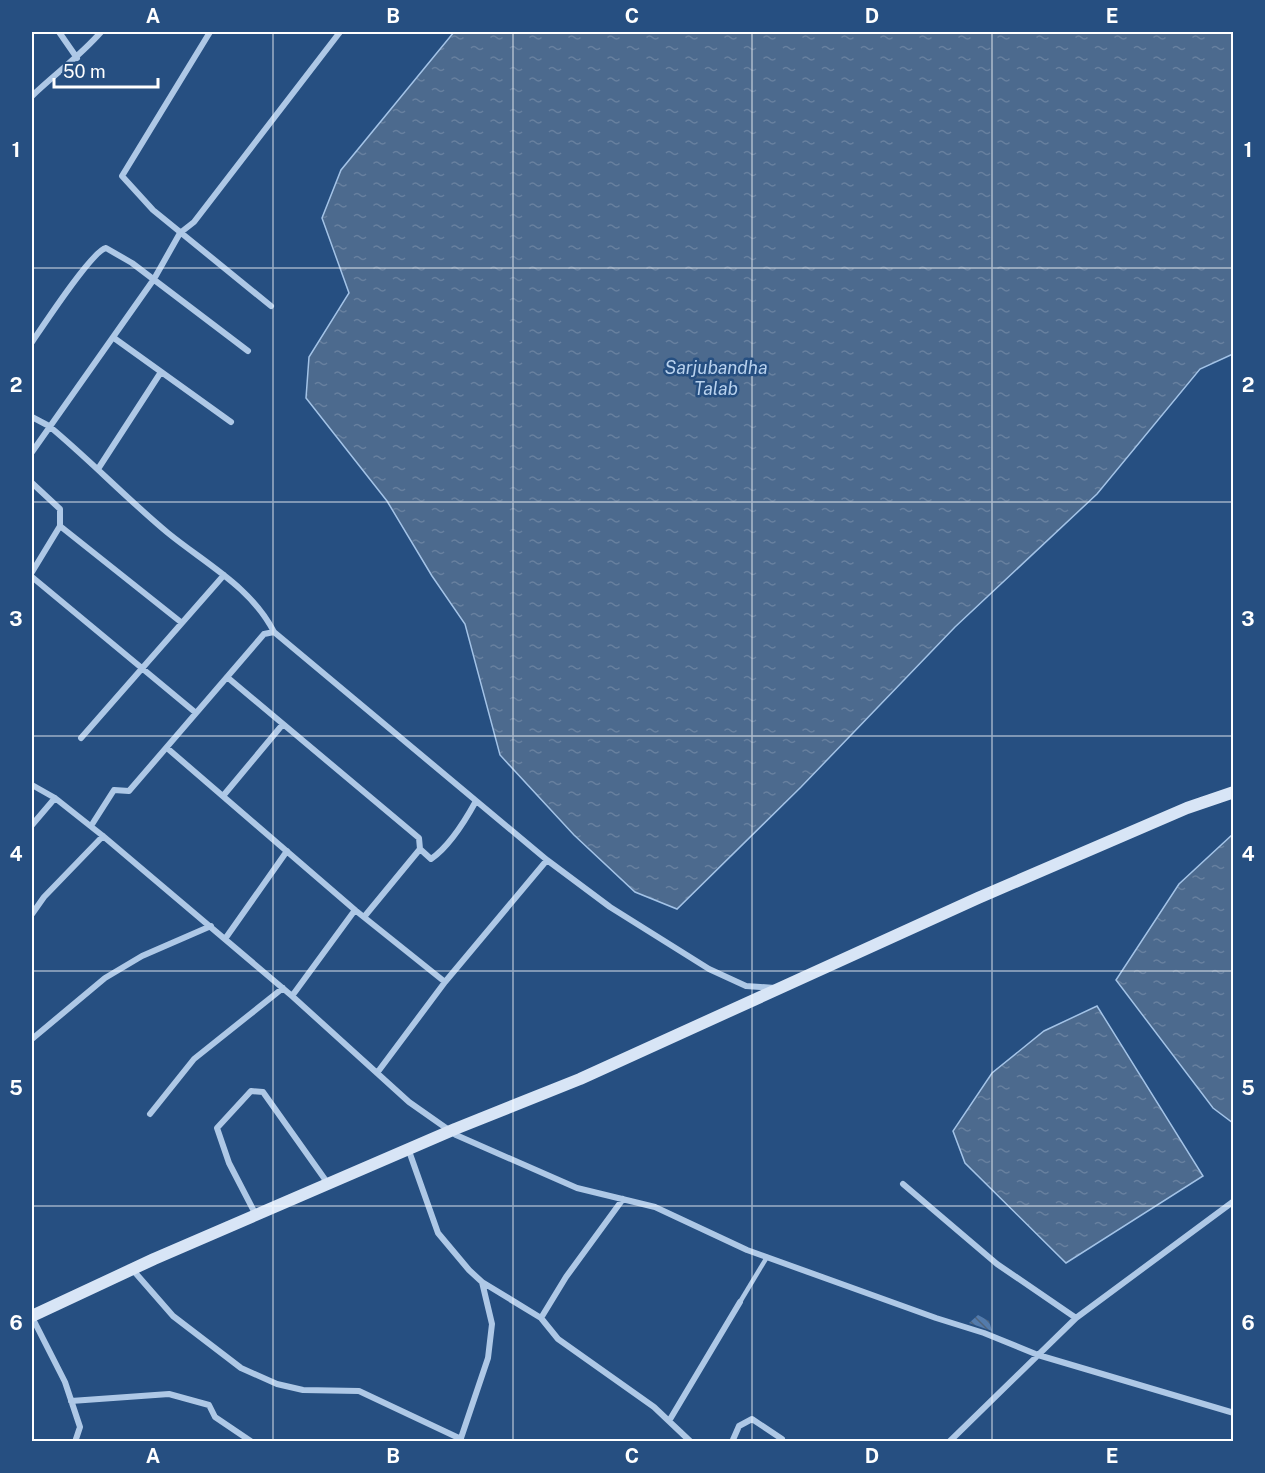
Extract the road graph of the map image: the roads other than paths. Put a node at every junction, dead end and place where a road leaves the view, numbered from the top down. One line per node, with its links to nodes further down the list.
1 (59, 32): 5 (street)
2 (101, 32): 5 (street)
3 (210, 32): 7 (street)
4 (340, 32): 7 (street)
5 (77, 58): 6 (street)
6 (32, 96)
7 (180, 233): 8 (street); 9 (street)
8 (154, 279): 10 (street); 11 (street); 12 (street)
9 (271, 306)
10 (114, 338): 13 (street); 16 (street)
11 (32, 342)
12 (249, 351)
13 (161, 372): 15 (street); 18 (street)
14 (32, 417): 16 (street)
15 (231, 422)
16 (49, 426): 17 (street); 18 (street)
17 (32, 452)
18 (98, 469): 22 (street)
19 (32, 483): 20 (street)
20 (60, 526): 21 (street); 24 (street)
21 (32, 572)
22 (224, 575): 24 (street); 25 (street)
23 (32, 577): 26 (street)
24 (182, 623): 26 (street)
25 (274, 632): 27 (street); 36 (street)
26 (143, 668): 28 (street); 30 (street)
27 (227, 677): 28 (street); 29 (street)
28 (196, 713): 31 (street)
29 (283, 724): 34 (street); 40 (street)
30 (81, 738)
31 (167, 748): 34 (street); 38 (street)
32 (32, 785): 35 (street)
33 (1233, 792): 50 (street)
34 (223, 796): 41 (street)
35 (55, 798): 37 (street); 38 (street)
36 (476, 801): 40 (street); 42 (street)
37 (32, 825)
38 (91, 826): 39 (street)
39 (103, 836): 44 (street); 46 (street)
40 (420, 849): 45 (street)
41 (286, 851): 43 (street); 47 (street)
42 (547, 860): 48 (street); 50 (street)
43 (355, 909): 45 (street); 51 (street)
44 (32, 914)
45 (364, 917): 48 (street)
46 (211, 926): 47 (street); 52 (street)
47 (225, 939): 49 (street)
48 (445, 982): 53 (street)
49 (283, 988): 51 (street); 54 (street)
50 (781, 988): 55 (street)
51 (292, 996): 53 (street)
52 (32, 1039)
53 (377, 1072): 55 (street)
54 (150, 1114)
55 (452, 1132): 56 (street); 59 (street)
56 (409, 1151): 58 (street); 64 (street)
57 (903, 1184): 68 (street)
58 (329, 1185): 61 (street); 61 (street)
59 (623, 1199): 62 (street); 67 (street)
60 (1233, 1201): 68 (street)
61 (256, 1216): 63 (street)
62 (767, 1257): 65 (lane); 69 (street)
63 (132, 1269): 66 (street); 74 (street)
64 (482, 1282): 67 (street); 74 (street)
65 (740, 1302): 72 (street)
66 (32, 1316): 70 (street)
67 (541, 1318): 72 (street)
68 (1076, 1318): 69 (street)
69 (1038, 1355): 71 (street); 79 (street)
70 (71, 1401): 75 (street); 76 (street)
71 (1233, 1413)
72 (669, 1421): 77 (street)
73 (782, 1439): 78 (street)
74 (461, 1440)
75 (75, 1442)
76 (252, 1442)
77 (691, 1442)
78 (732, 1442)
79 (949, 1442)

